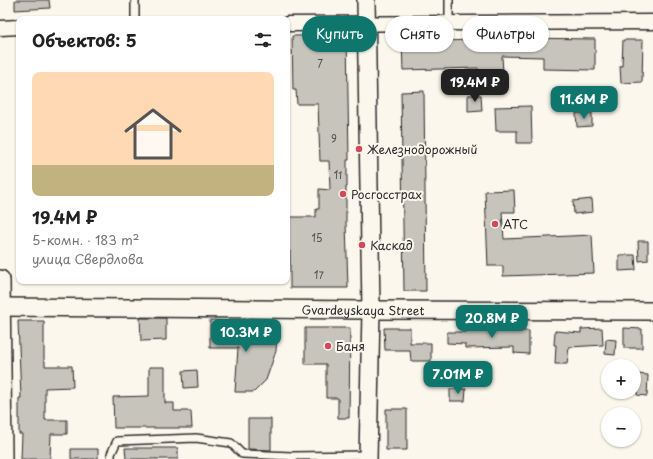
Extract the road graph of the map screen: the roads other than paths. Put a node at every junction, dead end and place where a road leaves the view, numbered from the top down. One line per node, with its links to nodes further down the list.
1 (136, 0): 4 (lane)
2 (366, 0): 5 (street)
3 (449, 0): 6 (lane)
4 (135, 16)
5 (366, 16)
6 (449, 16)
7 (653, 22): 8 (street)
8 (454, 23)
9 (290, 24): 10 (street)
10 (302, 24)
11 (16, 27): 12 (street)
12 (0, 28)
13 (367, 52): 16 (street)
14 (0, 280): 15 (main road)
15 (0, 307): 16 (street, Gvardeyskaya Street); 20 (main road)
16 (371, 310): 17 (street, Gvardeyskaya Street); 19 (street)
17 (653, 311)
18 (292, 457): 19 (lane); 21 (lane)
19 (368, 457)
20 (2, 459)
21 (111, 459)

